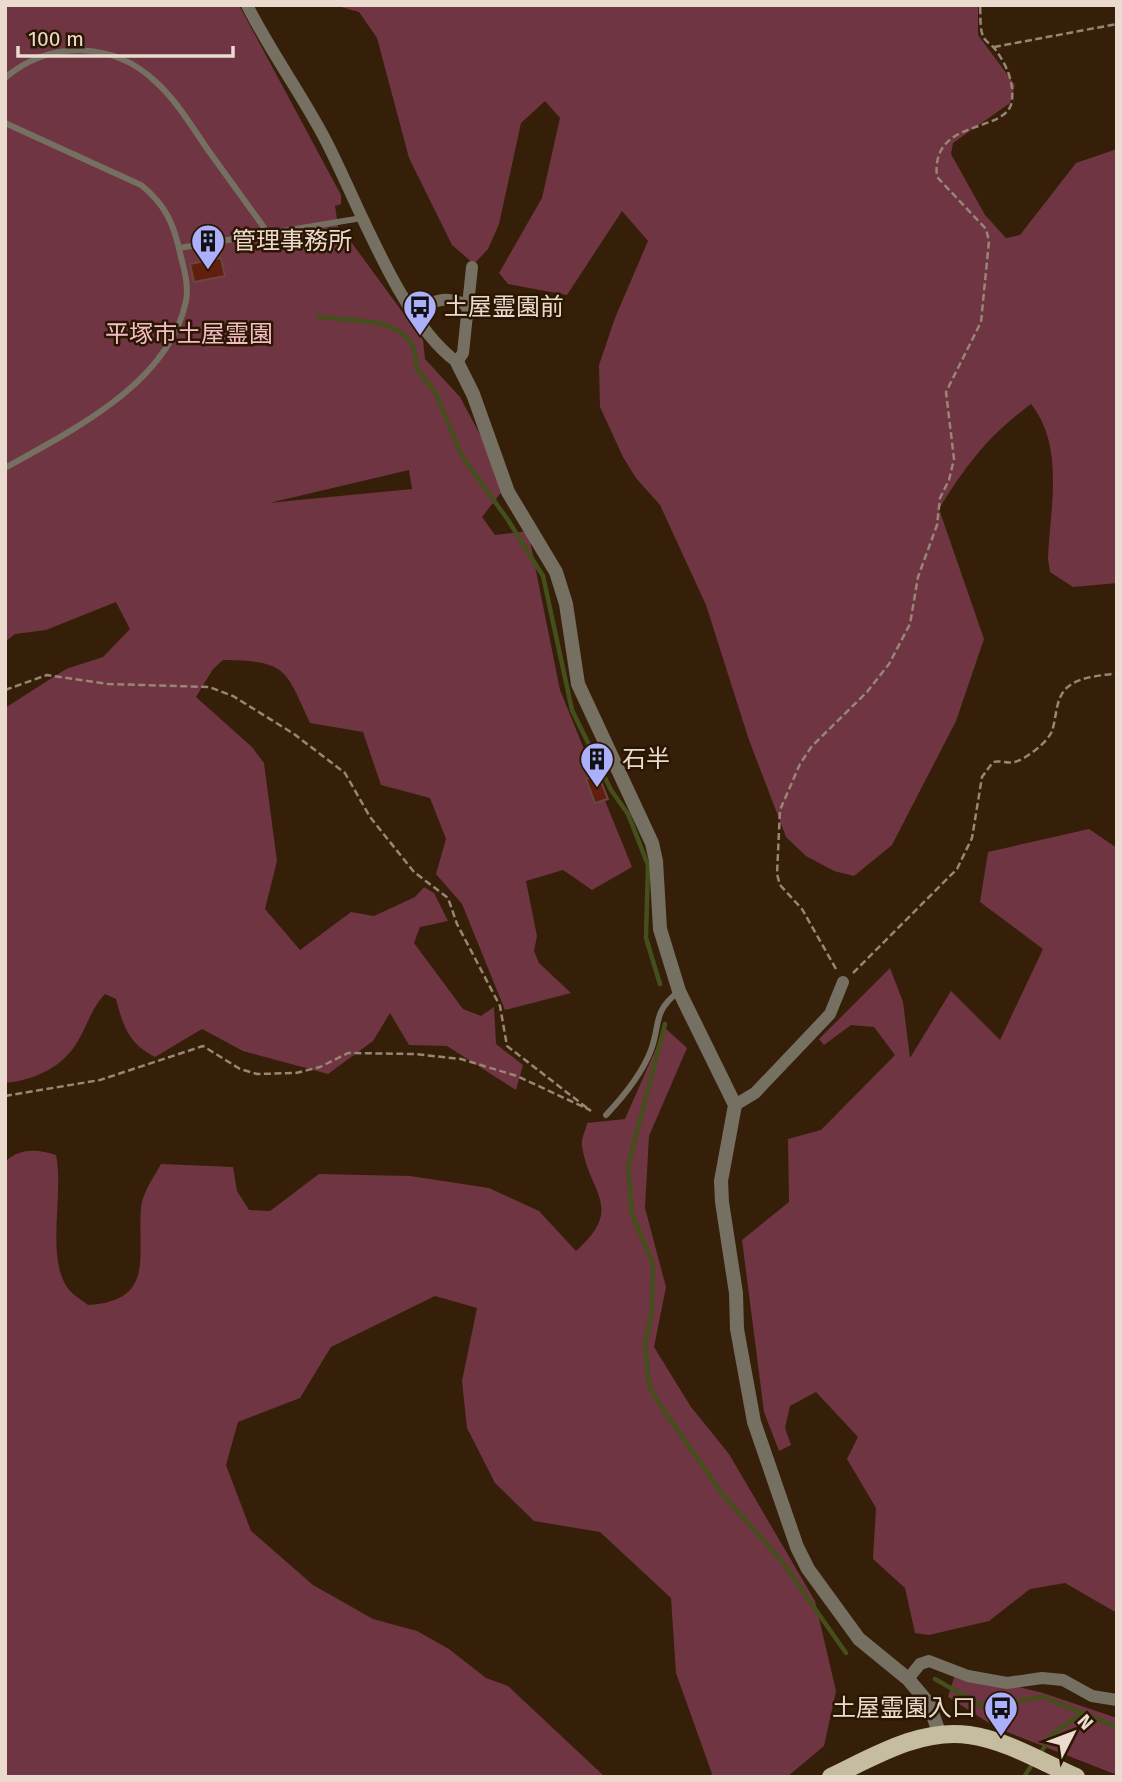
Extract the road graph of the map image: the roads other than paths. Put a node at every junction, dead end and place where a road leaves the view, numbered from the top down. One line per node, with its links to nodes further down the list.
1 (247, 5): 4 (street)
2 (5, 78): 5 (lane)
3 (5, 123): 6 (lane)
4 (362, 218): 5 (lane); 9 (street)
5 (268, 233): 6 (lane)
6 (179, 247): 11 (lane)
7 (472, 267): 8 (street)
8 (469, 306): 9 (street); 10 (street)
9 (415, 313): 10 (street)
10 (457, 362): 13 (street)
11 (5, 468)
12 (843, 982): 14 (street)
13 (679, 991): 14 (street); 15 (lane)
14 (735, 1105): 16 (street)
15 (606, 1115)
16 (908, 1679): 17 (street); 18 (street)
17 (1117, 1700)
18 (940, 1735): 19 (main road); 20 (main road)
19 (831, 1777)
20 (1076, 1777)

